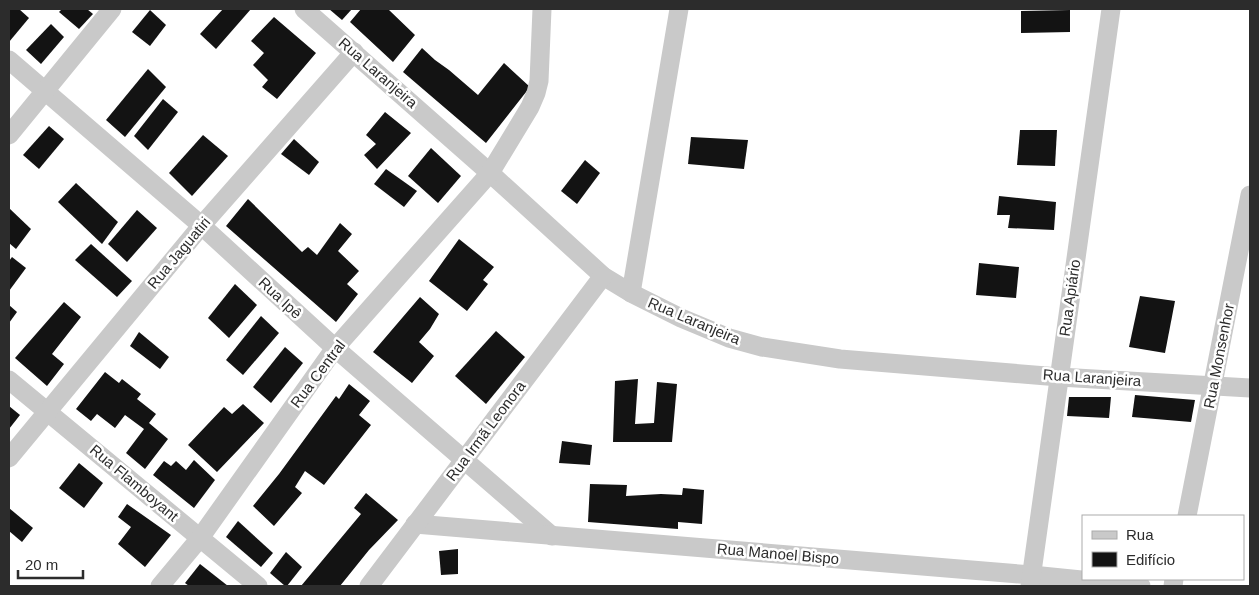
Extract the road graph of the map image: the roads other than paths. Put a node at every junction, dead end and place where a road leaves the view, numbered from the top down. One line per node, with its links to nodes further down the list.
1 (112, 9): 8 (street)
2 (304, 9): 6 (street, Rua Laranjeira)
3 (542, 9): 10 (street, Rua Central)
4 (679, 9): 14 (street)
5 (1111, 9): 16 (street, Rua Apiário)
6 (354, 52): 10 (street, Rua Laranjeira); 12 (street, Rua Jaguatiri)
7 (9, 60): 8 (street, Rua Ipê)
8 (45, 90): 9 (street); 12 (street, Rua Ipê)
9 (9, 135)
10 (490, 173): 13 (street, Rua Laranjeira); 15 (street, Rua Central)
11 (1250, 196): 18 (street, Rua Monsenhor)
12 (202, 226): 15 (street, Rua Ipê); 20 (street, Rua Jaguatiri)
13 (603, 276): 14 (street, Rua Laranjeira); 22 (street, Rua Irmã Leonora)
14 (631, 293): 16 (street, Rua Laranjeira)
15 (335, 348): 22 (street, Rua Ipê); 26 (street, Rua Central)
16 (1059, 377): 18 (street, Rua Laranjeira); 27 (street, Rua Apiário)
17 (9, 380): 20 (street, Rua Flamboyant)
18 (1213, 386): 19 (street, Rua Laranjeira); 23 (street, Rua Monsenhor)
19 (1250, 388)
20 (47, 412): 21 (street, Rua Jaguatiri); 26 (street, Rua Flamboyant)
21 (9, 458)
22 (464, 460): 24 (street, Rua Irmã Leonora); 25 (street, Rua Ipê)
23 (1187, 515)
24 (415, 524): 25 (street, Rua Manoel Bispo); 30 (street, Rua Irmã Leonora)
25 (552, 536): 27 (street, Rua Manoel Bispo)
26 (200, 538): 28 (street, Rua Central); 29 (street, Rua Flamboyant)
27 (1031, 581): 31 (street, Rua Manoel Bispo)
28 (160, 586)
29 (258, 586)
30 (369, 586)
31 (1141, 586)

